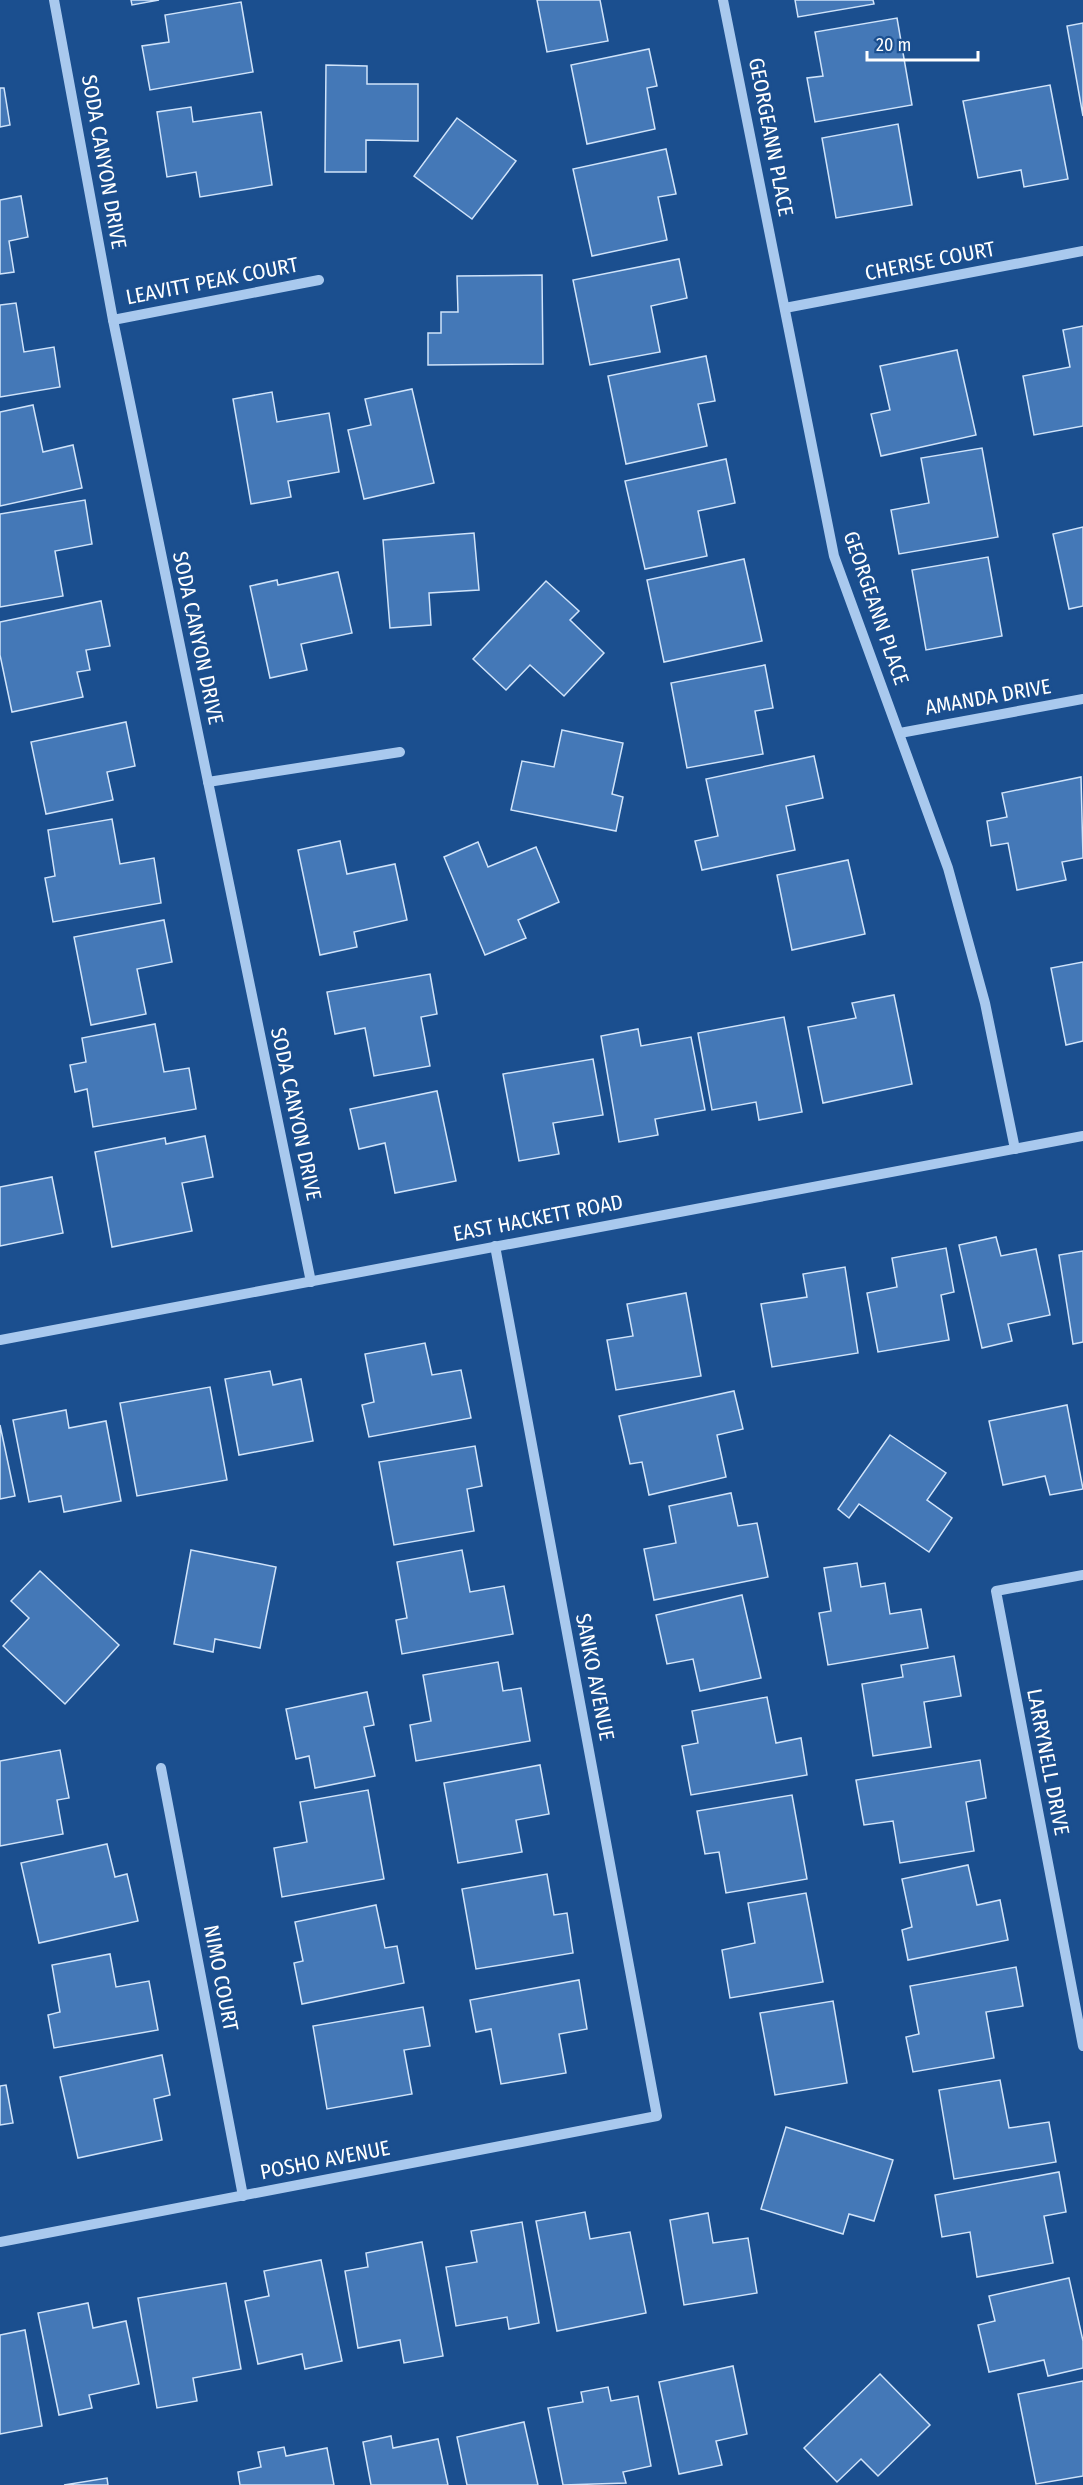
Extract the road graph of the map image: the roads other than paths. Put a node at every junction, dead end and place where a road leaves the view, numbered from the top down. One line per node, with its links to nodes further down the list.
1 (54, 0): 6 (street, SODA CANYON DRIVE)
2 (723, 0): 5 (street, GEORGEANN PLACE)
3 (1083, 251): 5 (street, CHERISE COURT)
4 (319, 280): 6 (street, LEAVITT PEAK COURT)
5 (785, 308): 8 (street, GEORGEANN PLACE)
6 (112, 320): 10 (street, SODA CANYON DRIVE)
7 (1083, 699): 8 (street, AMANDA DRIVE)
8 (900, 733): 12 (street, GEORGEANN PLACE)
9 (400, 752): 10 (street)
10 (208, 782): 14 (street, SODA CANYON DRIVE)
11 (1083, 1136): 12 (street, EAST HACKETT ROAD)
12 (1015, 1149): 13 (street, EAST HACKETT ROAD)
13 (495, 1246): 14 (street, EAST HACKETT ROAD); 20 (street, SANKO AVENUE)
14 (311, 1282): 15 (street, EAST HACKETT ROAD)
15 (0, 1340)
16 (1083, 1575): 18 (street, LARRYNELL DRIVE)
17 (160, 1768): 21 (street, NIMO COURT)
18 (1079, 2005): 19 (street, LARRYNELL DRIVE)
19 (1083, 2046)
20 (657, 2116): 21 (street, POSHO AVENUE)
21 (243, 2196): 22 (street, POSHO AVENUE)
22 (0, 2242)

